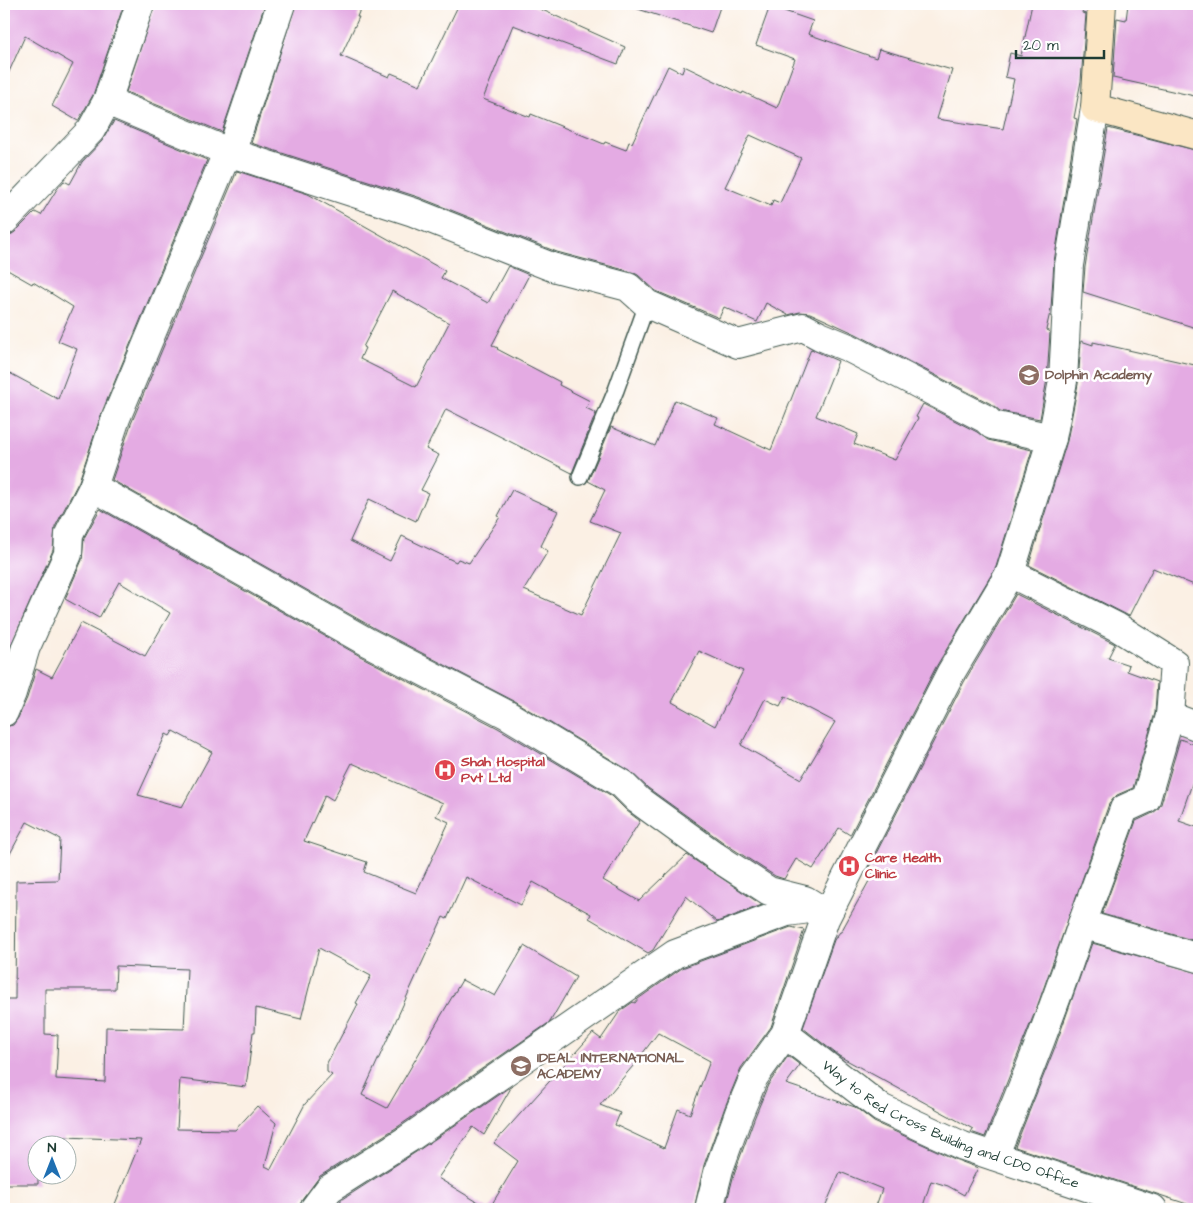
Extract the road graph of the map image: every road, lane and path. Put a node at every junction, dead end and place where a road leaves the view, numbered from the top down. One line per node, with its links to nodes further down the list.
1 (140, 4): 4 (street)
2 (281, 4): 7 (street)
3 (1102, 4): 5 (main road)
4 (107, 102): 7 (street); 8 (street)
5 (1095, 108): 6 (main road); 10 (street)
6 (1199, 136)
7 (231, 153): 9 (street); 12 (street)
8 (4, 221)
9 (647, 304): 10 (street); 11 (lane)
10 (1052, 438): 13 (street)
11 (580, 477)
12 (93, 487): 14 (street); 17 (street)
13 (1010, 573): 15 (street); 17 (street)
14 (4, 712)
15 (1170, 716): 16 (street); 18 (street)
16 (1199, 727)
17 (821, 914): 20 (street); 22 (street)
18 (1082, 924): 19 (street); 21 (street)
19 (1199, 958)
20 (785, 1034): 21 (street, Way to Red Cross Building and CDO Office); 23 (street)
21 (994, 1156): 24 (street, Way to Red Cross Building and CDO Office)
22 (314, 1209)
23 (709, 1209)
24 (1153, 1209)

